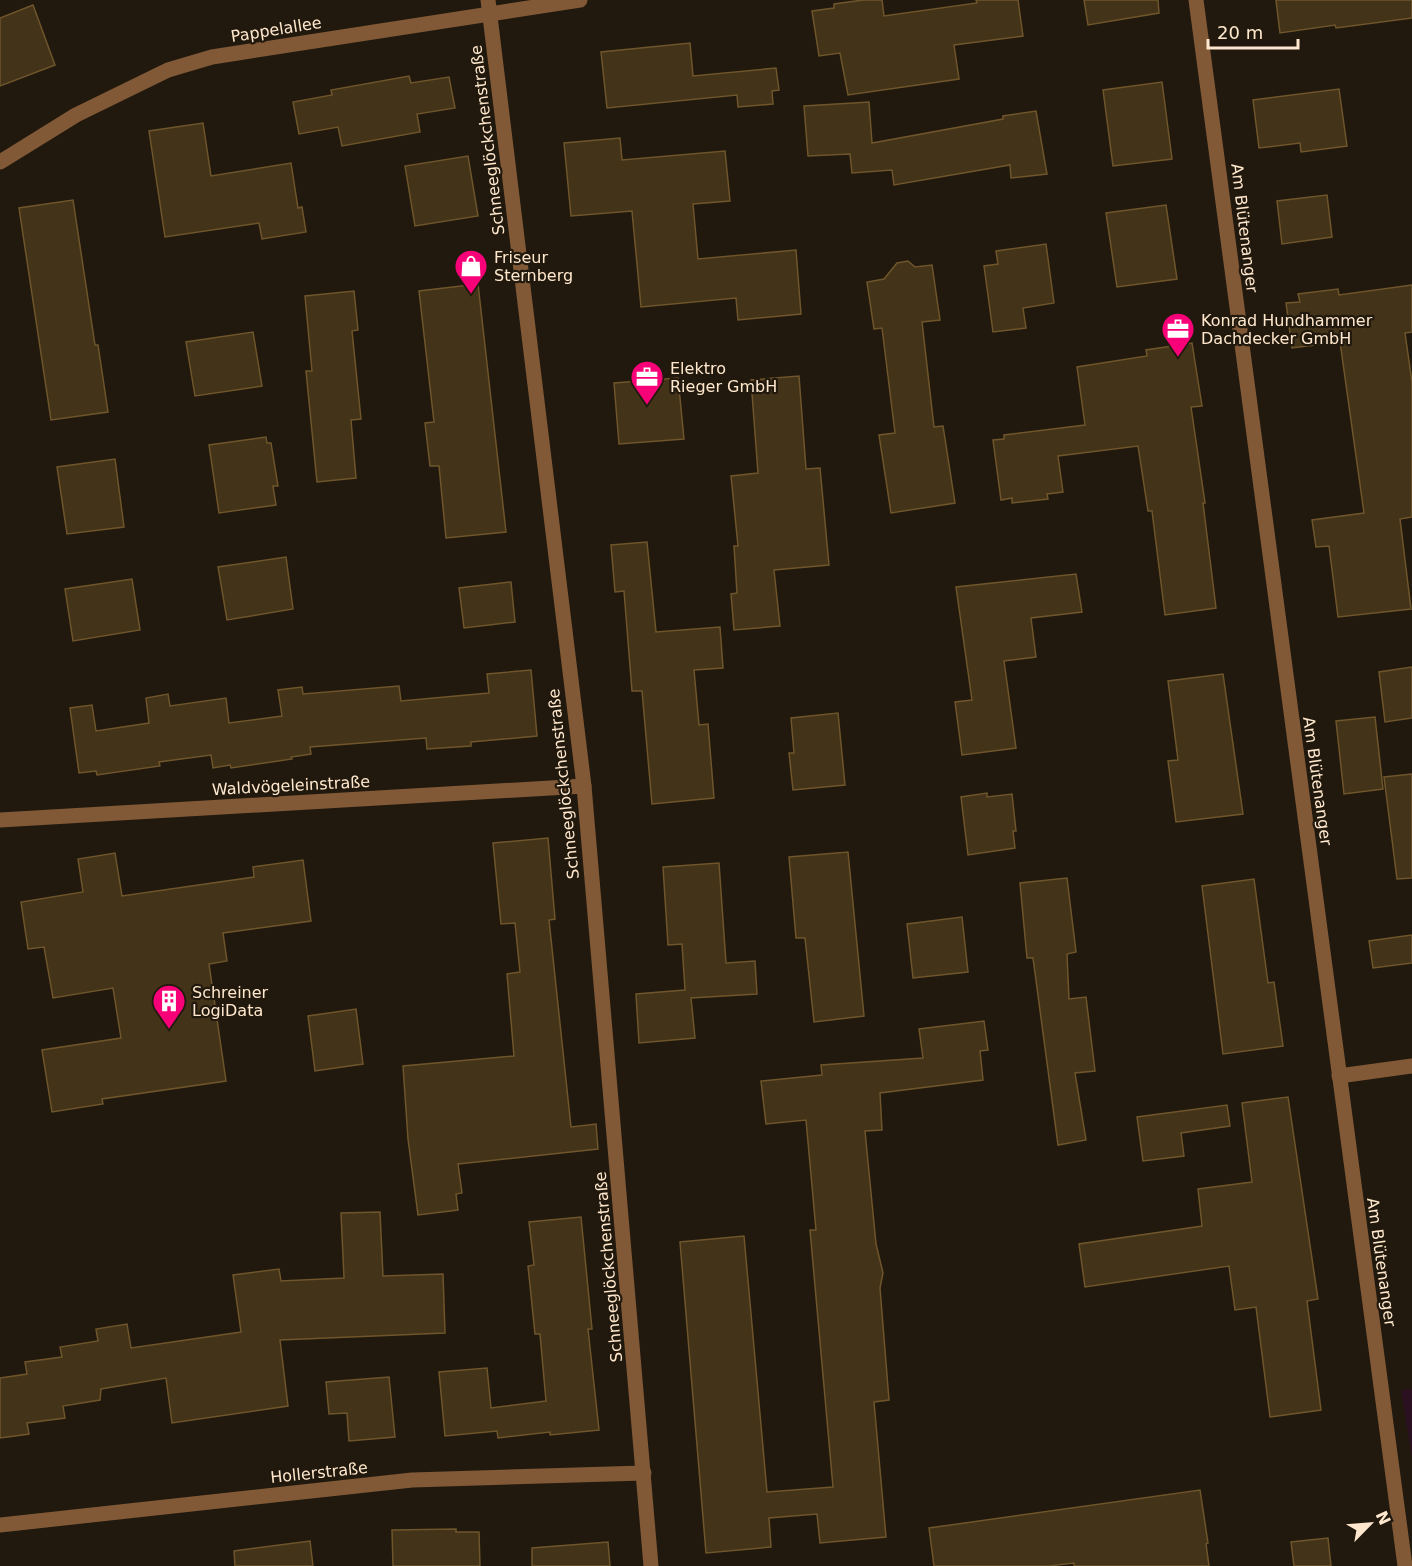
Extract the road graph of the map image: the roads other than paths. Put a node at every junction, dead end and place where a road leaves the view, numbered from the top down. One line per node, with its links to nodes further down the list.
1 (580, 0): 3 (street, Pappelallee)
2 (1196, 0): 8 (street, Am Blütenanger)
3 (489, 7): 4 (street, Pappelallee); 5 (street, Schneeglöckchenstraße)
4 (0, 162)
5 (584, 786): 6 (street, Waldvögeleinstraße); 9 (street, Schneeglöckchenstraße)
6 (0, 820)
7 (1412, 1066): 8 (street)
8 (1340, 1076): 12 (street, Am Blütenanger)
9 (644, 1473): 10 (street, Hollerstraße); 11 (street, Schneeglöckchenstraße)
10 (0, 1525)
11 (651, 1566)
12 (1405, 1566)

